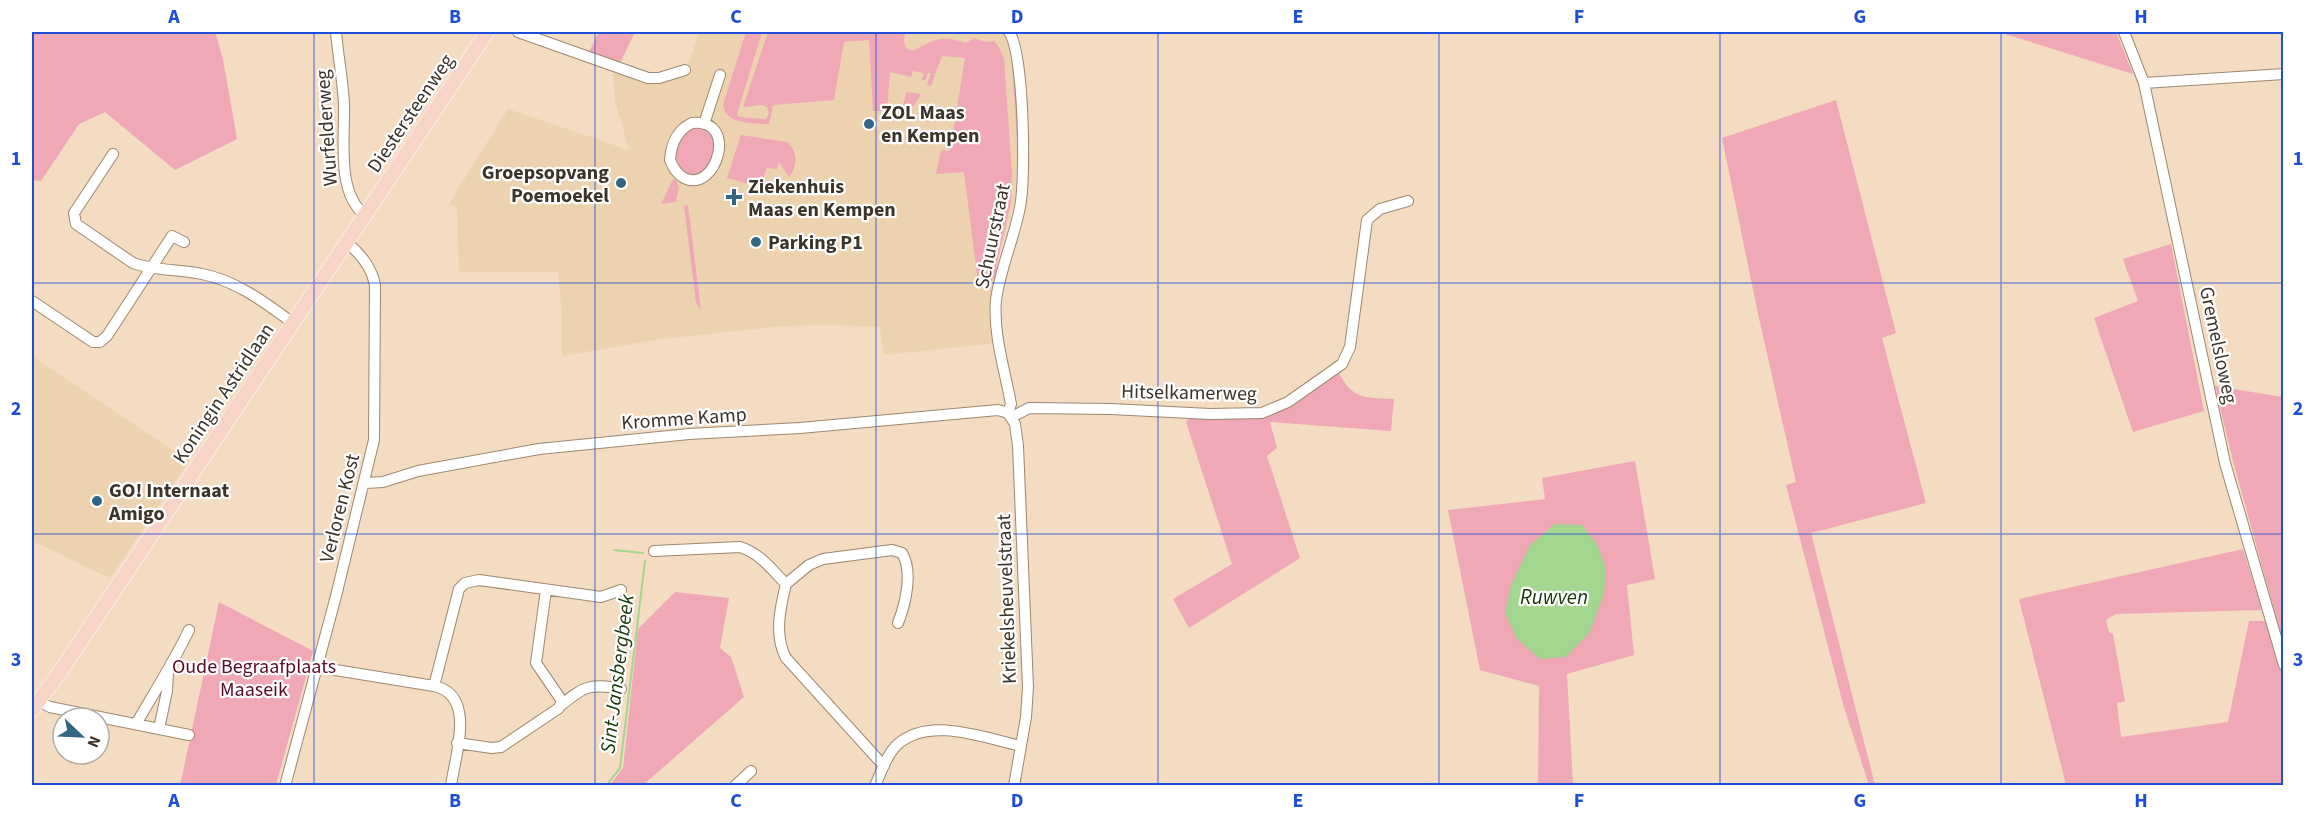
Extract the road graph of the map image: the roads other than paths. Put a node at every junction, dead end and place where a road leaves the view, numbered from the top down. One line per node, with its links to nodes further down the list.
1 (336, 32): 13 (street, Wurfelderweg)
2 (487, 32): 13 (main road, Diestersteenweg)
3 (518, 32): 6 (street)
4 (1009, 32): 19 (street, Schuurstraat)
5 (2124, 32): 9 (street, Gremelsloweg)
6 (685, 70)
7 (2283, 74): 9 (street)
8 (720, 75): 10 (street)
9 (2144, 84): 27 (street, Gremelsloweg)
10 (704, 124): 10 (street)
11 (113, 154): 16 (street)
12 (1408, 201): 19 (street, Hitselkamerweg)
13 (365, 215): 15 (main road, Koningin Astridlaan)
14 (184, 242): 16 (street)
15 (346, 243): 18 (main road, Koningin Astridlaan); 20 (street, Verloren Kost)
16 (153, 268): 17 (street); 18 (street)
17 (32, 300)
18 (293, 323): 32 (main road, Koningin Astridlaan)
19 (1010, 415): 20 (street, Kromme Kamp); 38 (street, Kriekelsheuvelstraat)
20 (365, 483): 28 (street, Verloren Kost)
21 (654, 551): 22 (street)
22 (786, 584): 25 (street); 39 (street)
23 (621, 590): 24 (street)
24 (546, 591): 30 (street); 33 (street)
25 (898, 623)
26 (189, 630): 29 (street)
27 (2283, 665)
28 (317, 667): 30 (street); 41 (street, Verloren Kost)
29 (168, 672): 34 (street); 35 (street)
30 (434, 686): 37 (street)
31 (621, 689): 33 (street)
32 (35, 706): 34 (street)
33 (559, 708): 37 (street)
34 (136, 724): 35 (street)
35 (159, 729): 36 (street)
36 (189, 735)
37 (457, 743): 42 (street)
38 (1021, 746): 39 (street); 45 (street, Kriekelsheuvelstraat)
39 (884, 766): 44 (street)
40 (751, 771): 43 (street)
41 (285, 786)
42 (451, 786)
43 (735, 786)
44 (875, 786)
45 (1014, 786)

